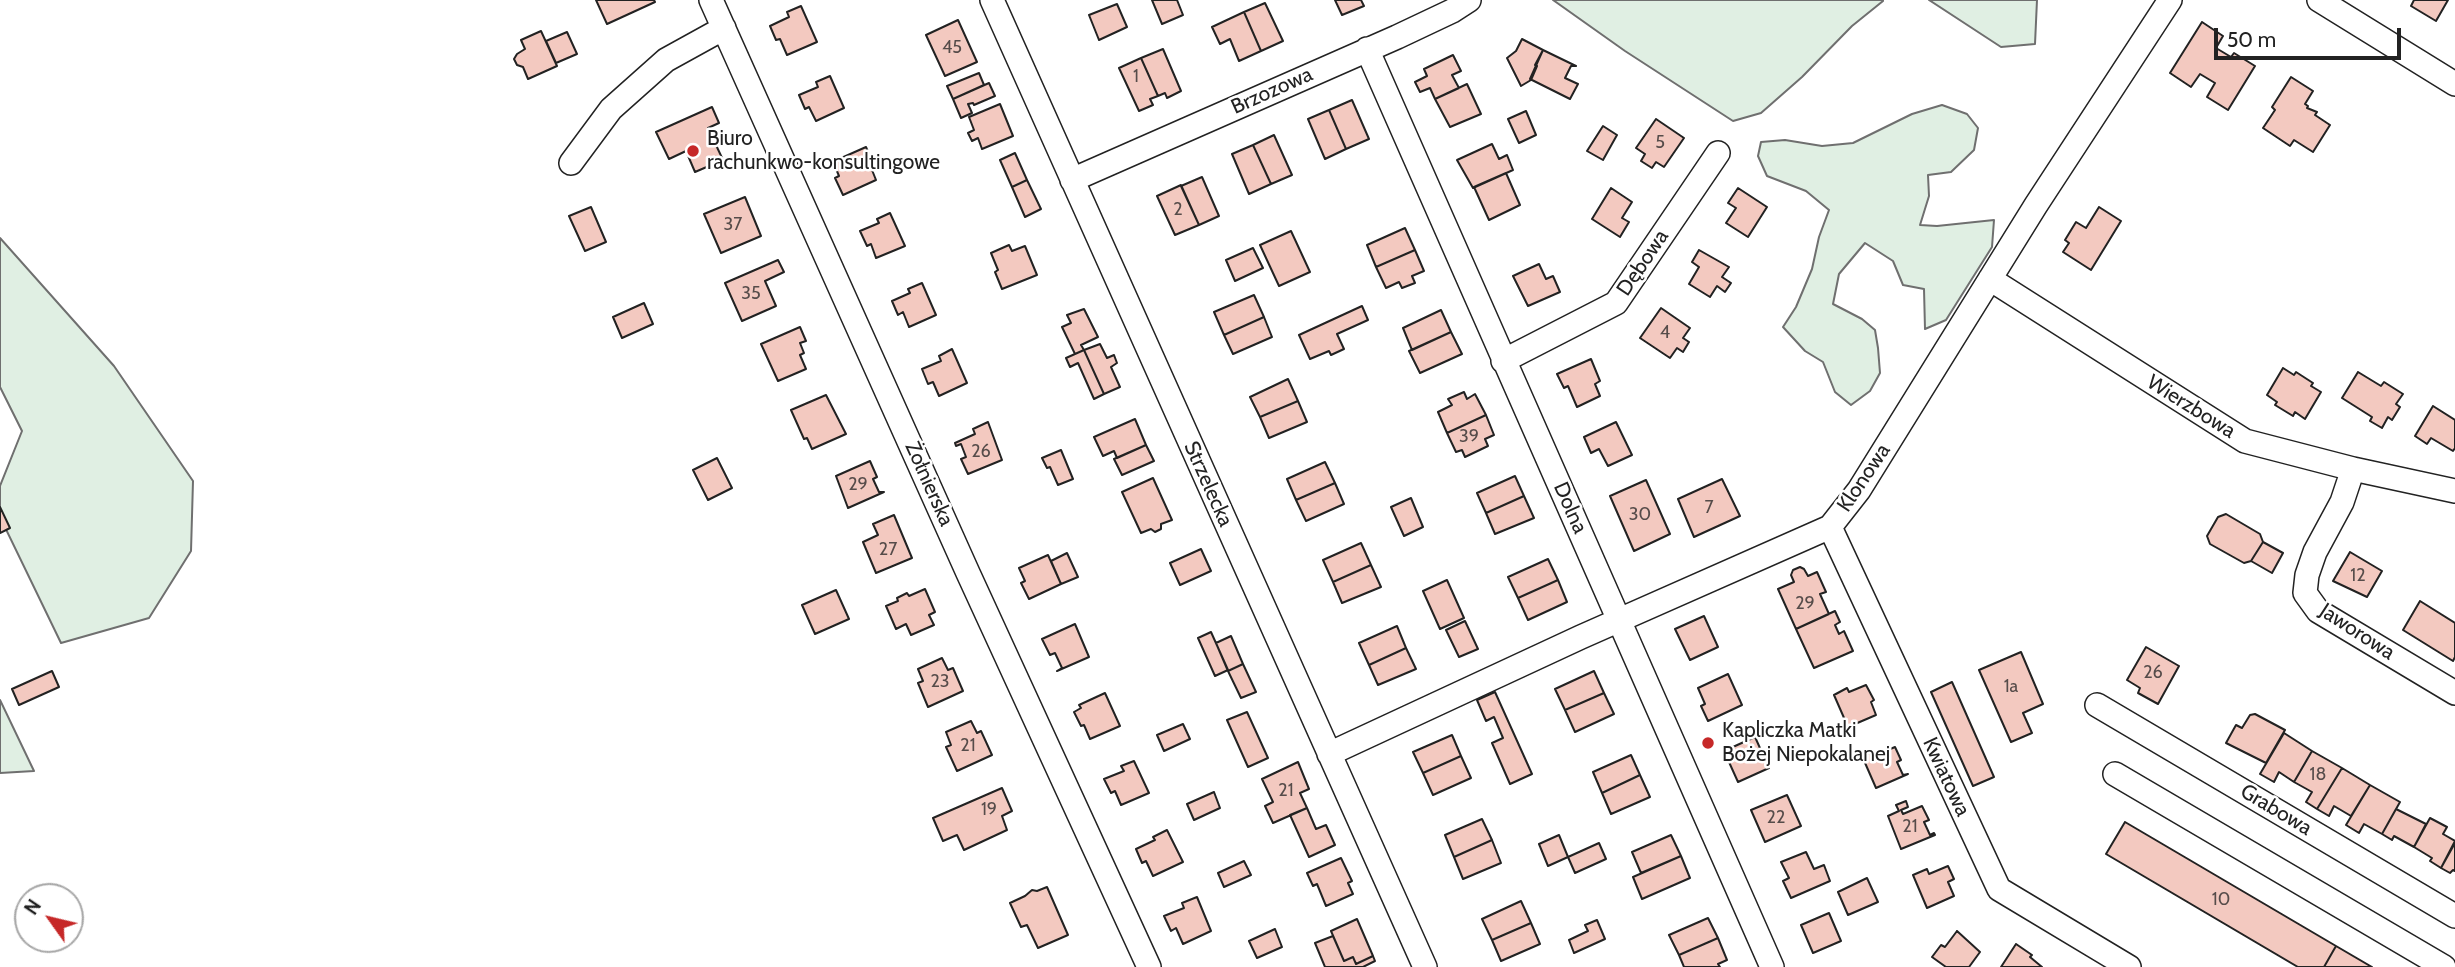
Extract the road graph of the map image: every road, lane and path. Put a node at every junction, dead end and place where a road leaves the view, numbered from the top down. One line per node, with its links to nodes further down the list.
1 (711, 0): 6 (street, Żołnierska)
2 (992, 0): 11 (street, Strzelecka)
3 (1469, 0): 7 (street, Brzozowa)
4 (2170, 0): 12 (street, Klonowa)
5 (2319, 0): 8 (street)
6 (724, 28): 10 (street); 23 (street, Żołnierska)
7 (1367, 49): 11 (street, Brzozowa); 13 (street, Dolna)
8 (2455, 84)
9 (1718, 153): 13 (street, Dębowa)
10 (571, 163)
11 (1072, 180): 20 (street, Strzelecka)
12 (1990, 279): 14 (street, Wierzbowa); 16 (street, Klonowa)
13 (1503, 361): 17 (street, Dolna)
14 (2353, 469): 15 (street, Wierzbowa); 18 (street, Jaworowa)
15 (2455, 491)
16 (1830, 527): 17 (street, Klonowa); 26 (street, Kwiatowa)
17 (1620, 621): 20 (street, Klonowa); 25 (street, Dolna)
18 (2455, 693)
19 (2097, 705): 22 (street, Grabowa)
20 (1329, 754): 24 (street, Strzelecka)
21 (2115, 774): 27 (street)
22 (2455, 916)
23 (1149, 967)
24 (1425, 967)
25 (1772, 967)
26 (2129, 967)
27 (2444, 967)

